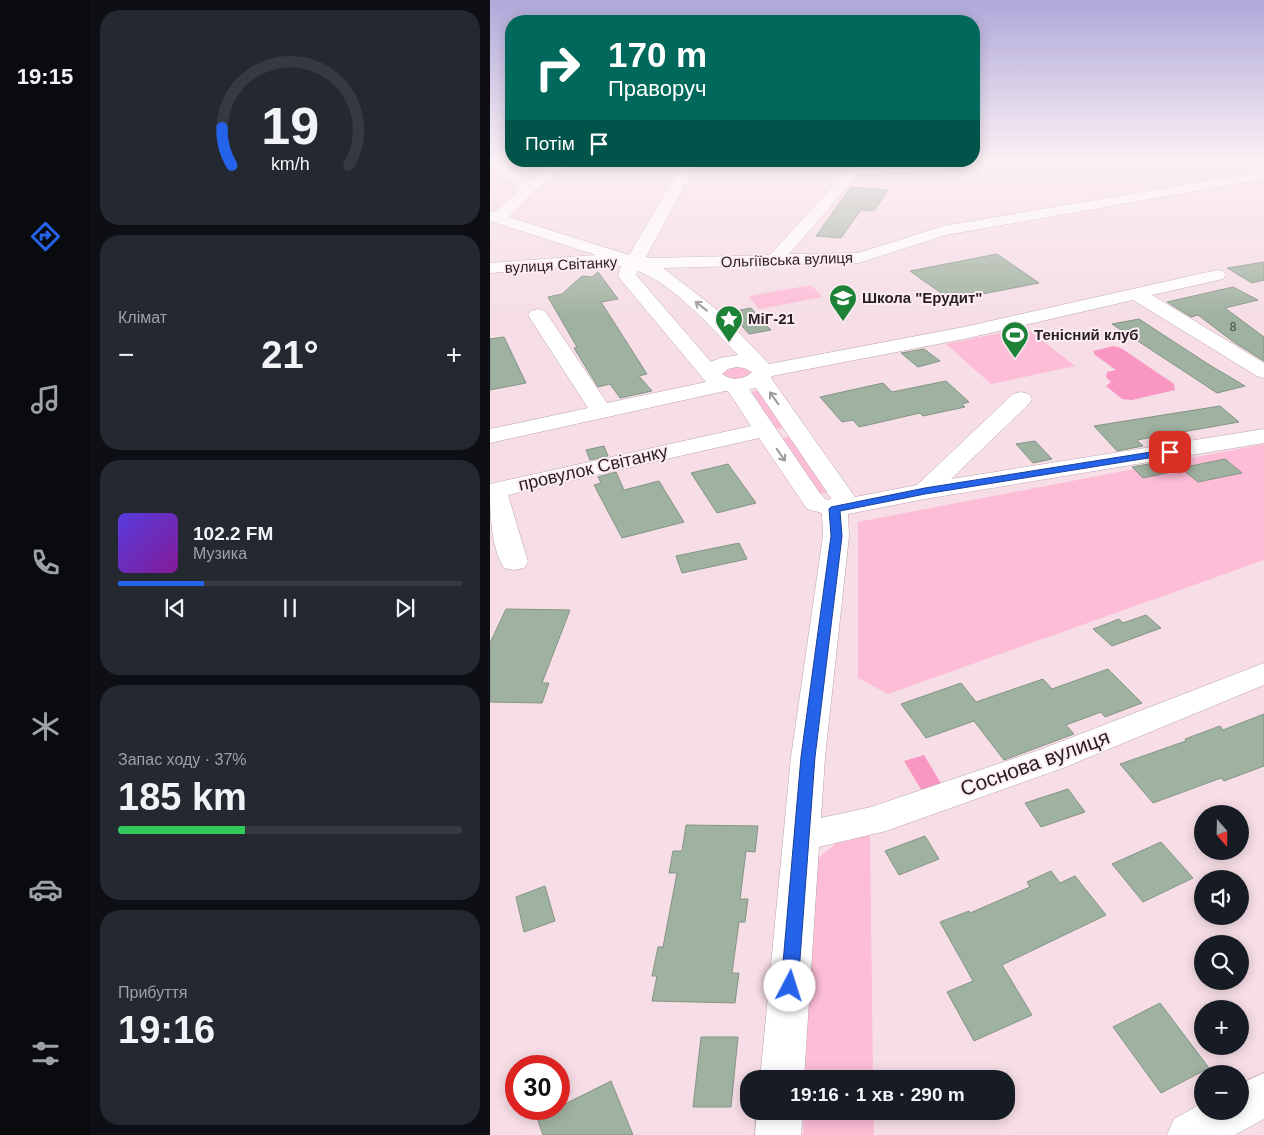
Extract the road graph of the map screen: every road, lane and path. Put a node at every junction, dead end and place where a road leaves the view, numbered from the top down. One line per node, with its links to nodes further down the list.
1 (662, 213): 6 (street)
2 (817, 213): 5 (street)
3 (1047, 213): 5 (street, Ольгіївська вулиця)
4 (494, 217): 6 (street)
5 (774, 261): 6 (street, Ольгіївська вулиця)
6 (631, 262): 7 (street, вулиця Світанку); 12 (street, one-way to 6); 12 (street)
7 (490, 268)
8 (1217, 275): 9 (street)
9 (1136, 294): 11 (street); 12 (street)
10 (538, 315): 14 (street)
11 (1264, 372)
12 (740, 375): 14 (street); 15 (street); 19 (street, one-way to 12)
13 (1020, 399): 18 (street)
14 (602, 412): 16 (street)
15 (764, 430): 19 (street, one-way to 19); 20 (street, провулок Світанку)
16 (490, 436)
17 (1264, 436): 18 (street)
18 (925, 491): 19 (street)
19 (835, 509): 22 (street)
20 (514, 562)
21 (1264, 673): 22 (street, Соснова вулиця)
22 (801, 837): 23 (street)
23 (783, 1070)
24 (1264, 1095): 25 (street)
25 (1249, 1103)
26 (779, 1120): 28 (street)
27 (1218, 1120): 29 (street)
28 (778, 1135)
29 (1190, 1135)

